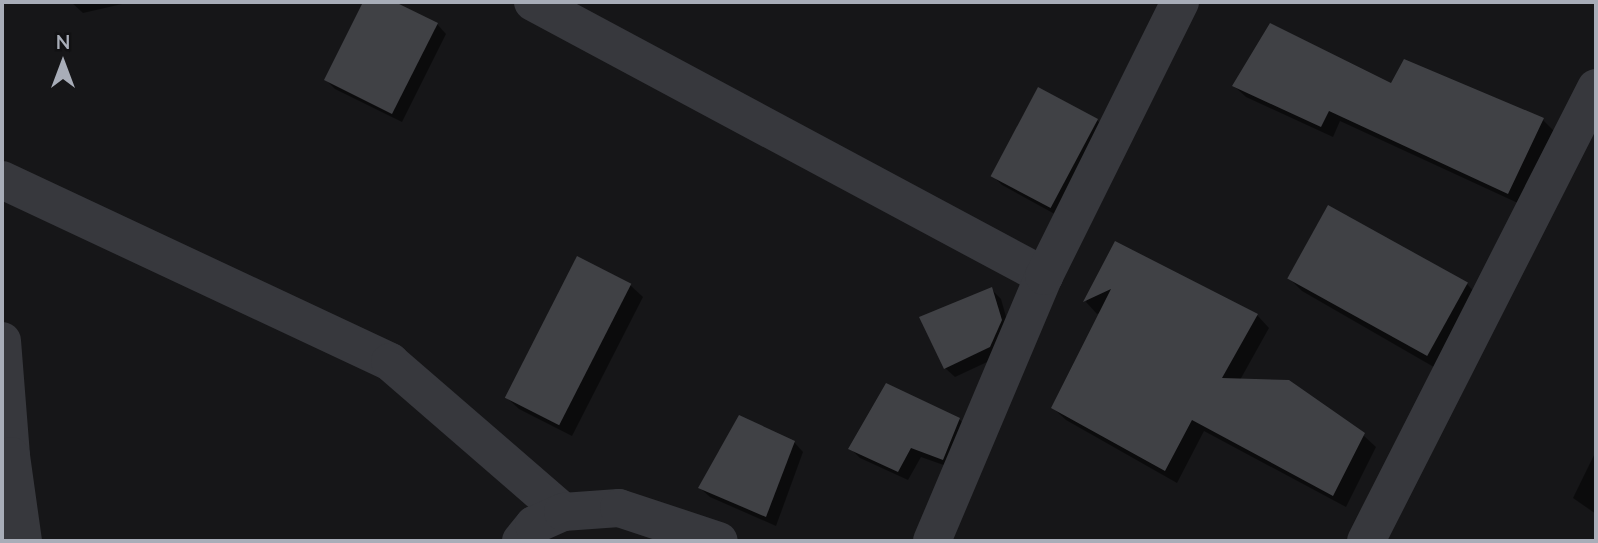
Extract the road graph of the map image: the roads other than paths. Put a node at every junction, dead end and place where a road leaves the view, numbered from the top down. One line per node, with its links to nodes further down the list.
1 (533, 2): 5 (street)
2 (1180, 2): 5 (street)
3 (1596, 88): 13 (street)
4 (2, 180): 8 (street)
5 (1044, 276): 12 (street)
6 (2, 341): 7 (street)
7 (6, 458): 9 (street)
8 (563, 512): 10 (street); 11 (street)
9 (23, 541)
10 (522, 541)
11 (719, 541)
12 (932, 541)
13 (1366, 541)

